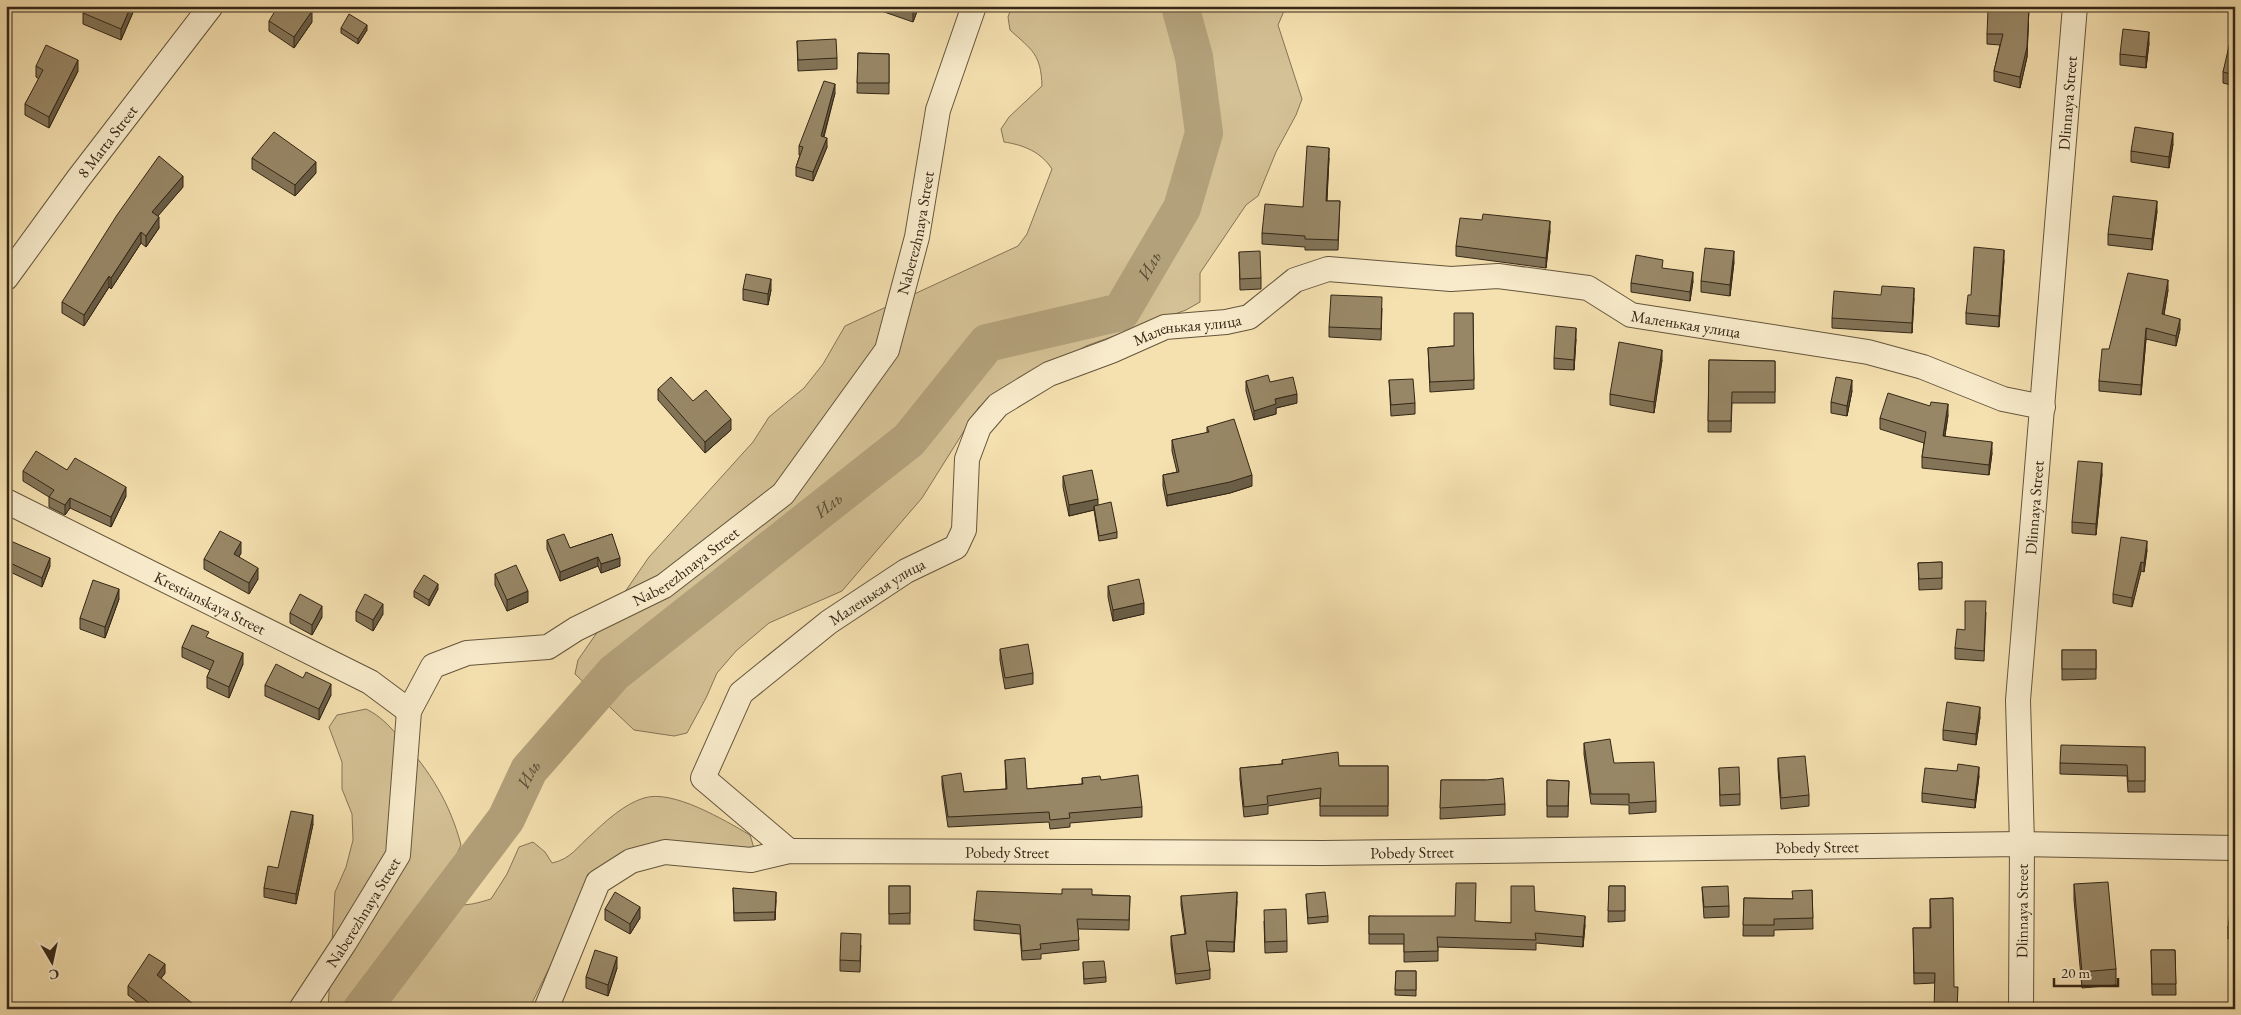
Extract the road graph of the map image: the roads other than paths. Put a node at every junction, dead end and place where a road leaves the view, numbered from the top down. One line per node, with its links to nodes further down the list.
1 (211, 6): 4 (street, 8 Marta Street)
2 (974, 6): 7 (street, Naberezhnaya Street)
3 (2075, 6): 5 (street, Dlinnaya Street)
4 (6, 278)
5 (2044, 407): 8 (street, Dlinnaya Street); 10 (street, Маленькая улица)
6 (6, 501): 7 (street, Krestianskaya Street)
7 (409, 711): 11 (street, Naberezhnaya Street)
8 (2022, 844): 9 (street, Pobedy Street); 10 (street, Pobedy Street); 13 (street, Dlinnaya Street)
9 (2235, 848)
10 (789, 851): 12 (street, Pobedy Street)
11 (300, 1009)
12 (546, 1009)
13 (2021, 1009)

